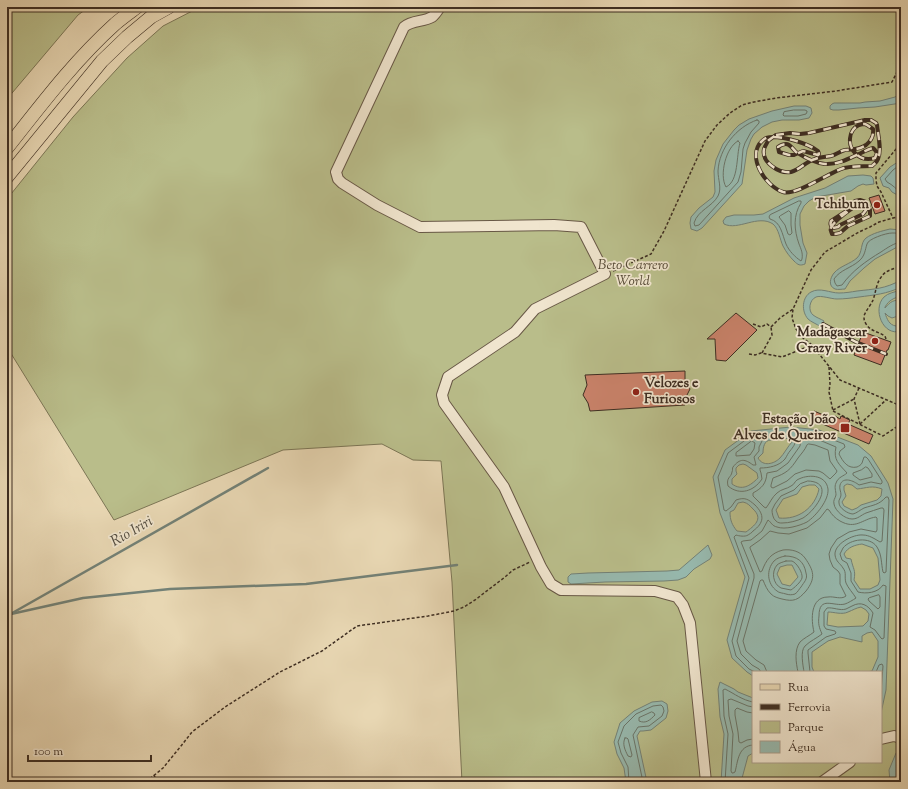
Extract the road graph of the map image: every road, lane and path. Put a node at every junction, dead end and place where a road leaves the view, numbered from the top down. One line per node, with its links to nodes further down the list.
1 (137, 7): 5 (main road)
2 (169, 7): 7 (main road)
3 (440, 7): 11 (lane)
4 (901, 64): 11 (path)
5 (7, 148)
6 (901, 148): 9 (path)
7 (7, 177)
8 (901, 216): 9 (path)
9 (893, 218): 12 (path)
10 (901, 266): 15 (path)
11 (606, 274): 27 (lane)
12 (793, 309): 14 (path); 16 (path)
13 (753, 324): 14 (path)
14 (771, 328): 17 (path)
15 (886, 339)
16 (812, 346): 17 (path); 19 (path)
17 (762, 353): 18 (path)
18 (749, 354)
19 (828, 366): 20 (path); 24 (path)
20 (859, 388): 21 (path); 22 (path)
21 (854, 399): 24 (path); 25 (path)
22 (886, 400): 23 (path); 25 (path)
23 (901, 406)
24 (832, 411): 25 (path)
25 (860, 424): 26 (path)
26 (901, 424)
27 (538, 559): 31 (path); 34 (lane)
28 (901, 738): 29 (lane)
29 (882, 739)
30 (849, 763): 35 (lane)
31 (154, 775): 32 (path); 33 (path)
32 (146, 782)
33 (157, 782)
34 (706, 782)
35 (822, 782)

